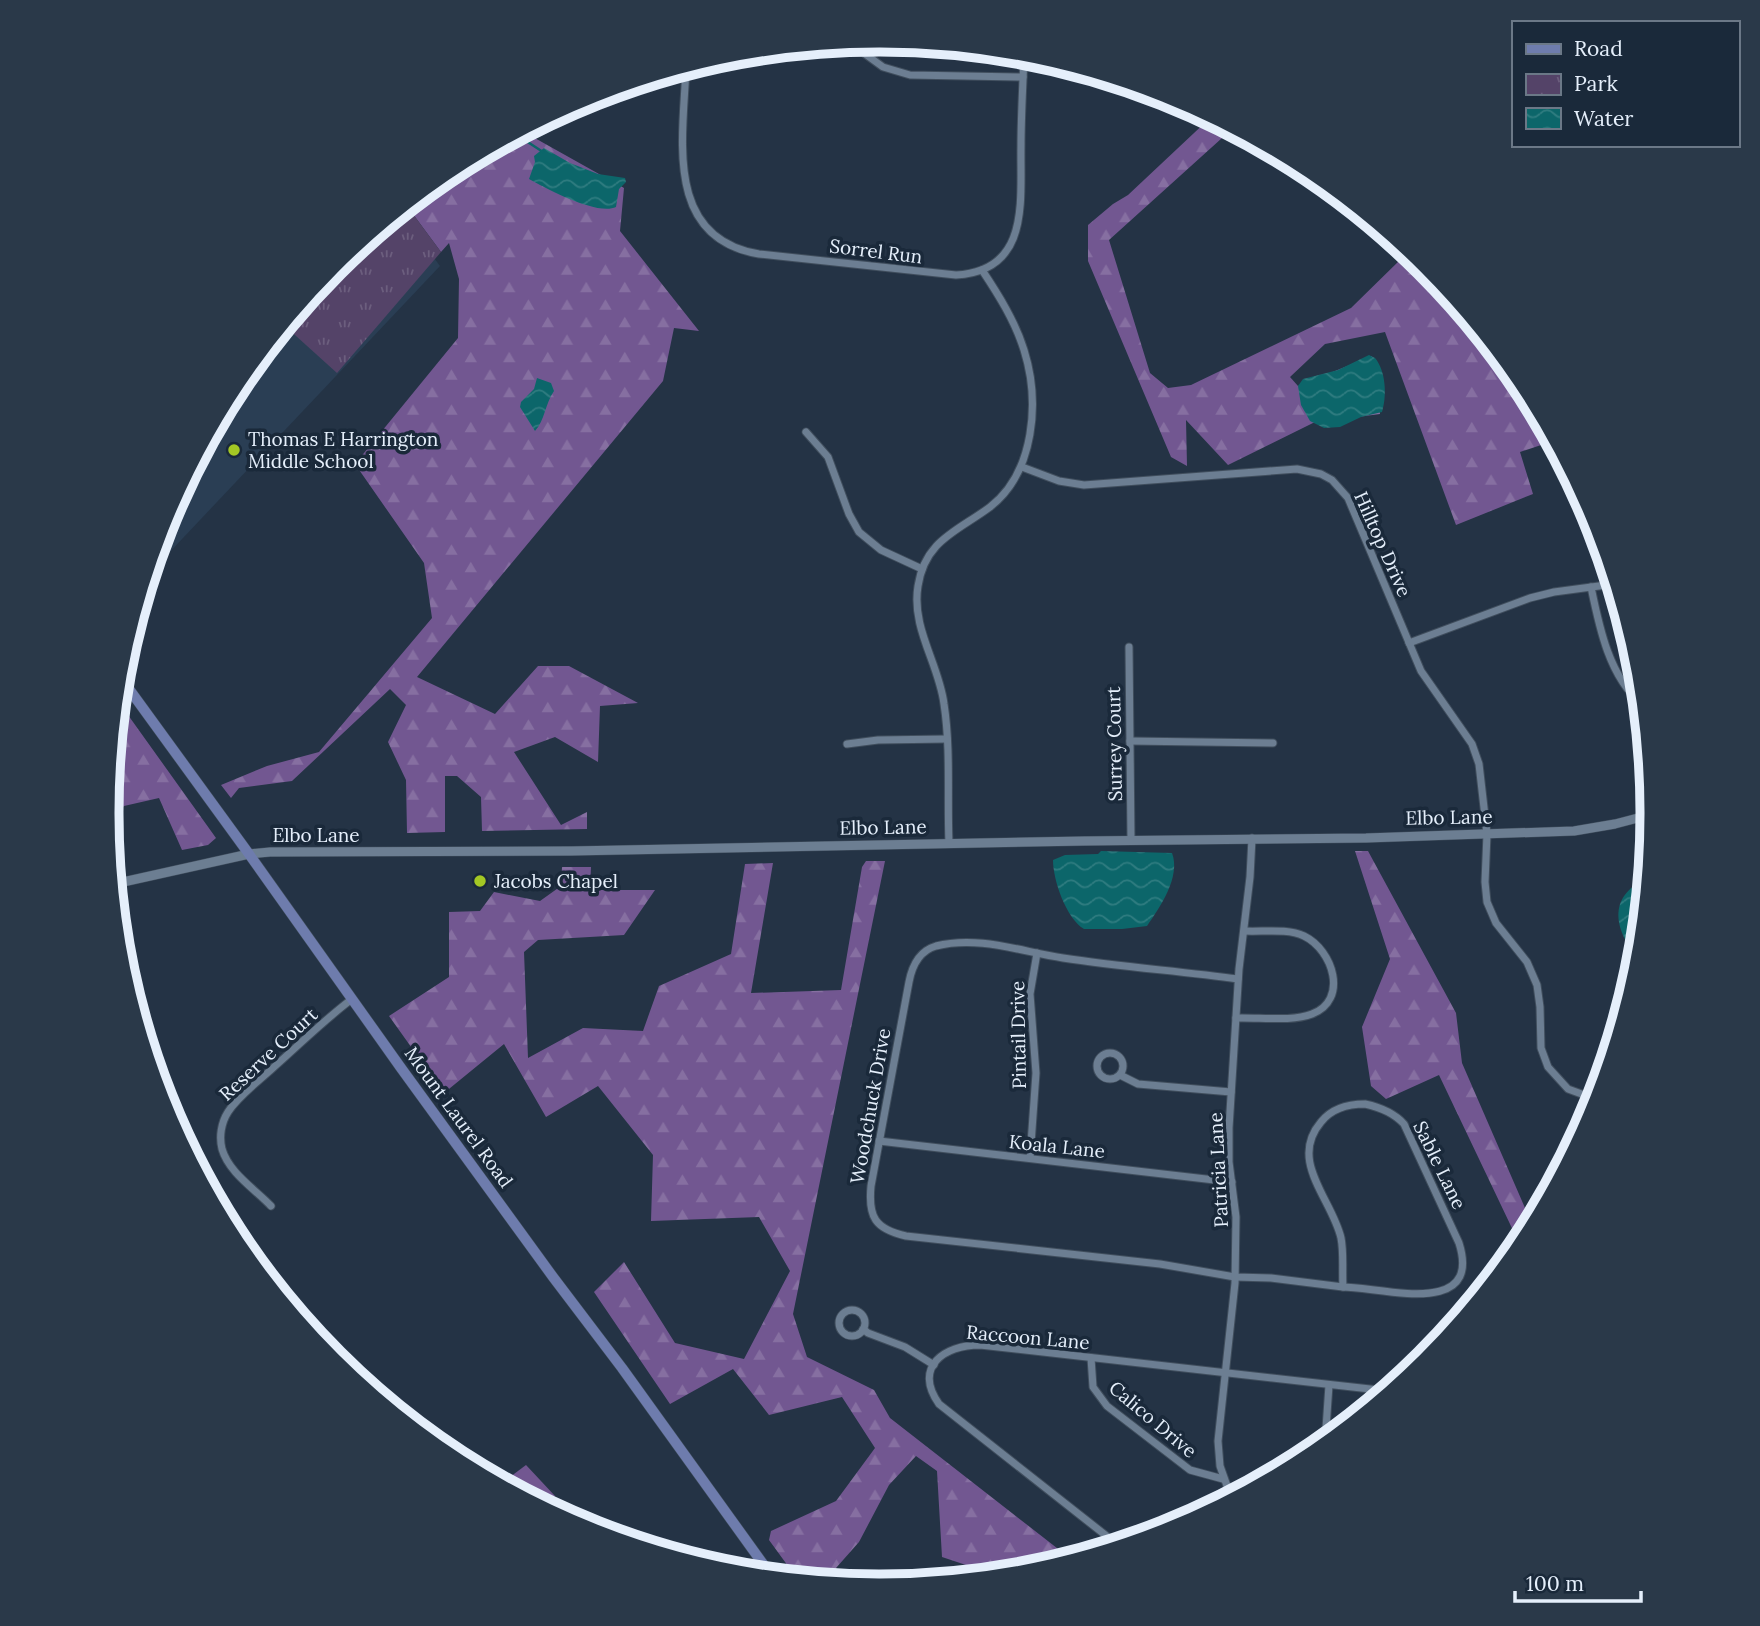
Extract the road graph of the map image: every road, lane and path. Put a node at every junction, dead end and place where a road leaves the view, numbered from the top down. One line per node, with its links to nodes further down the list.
1 (862, 53): 4 (street)
2 (1023, 66): 4 (street)
3 (686, 77): 5 (street, Sorrel Run)
4 (1023, 77): 5 (street)
5 (982, 270): 7 (street)
6 (806, 432): 8 (street)
7 (1022, 467): 8 (street); 11 (street, Hilltop Drive)
8 (922, 569): 15 (street)
9 (1605, 585): 10 (street)
10 (1591, 587): 11 (street); 14 (street)
11 (1409, 643): 20 (street, Hilltop Drive)
12 (1129, 647): 16 (street, Surrey Court)
13 (130, 690): 24 (main road, Mount Laurel Road)
14 (1630, 692)
15 (947, 739): 18 (street); 23 (street)
16 (1130, 741): 17 (street); 22 (street, Surrey Court)
17 (1273, 743)
18 (847, 744)
19 (1640, 817): 20 (street, Elbo Lane)
20 (1487, 834): 21 (street, Elbo Lane); 33 (street, Hilltop Drive)
21 (1252, 838): 22 (street, Elbo Lane); 26 (street, Patricia Lane)
22 (1132, 841): 23 (street, Elbo Lane)
23 (949, 843): 24 (street, Elbo Lane)
24 (249, 854): 25 (street, Elbo Lane); 29 (main road, Mount Laurel Road)
25 (123, 882)
26 (1245, 931): 28 (street, Patricia Lane); 30 (street)
27 (1037, 953): 28 (street, Woodchuck Drive); 34 (street, Woodchuck Drive); 35 (street, Pintail Drive)
28 (1238, 979): 30 (street, Patricia Lane)
29 (352, 999): 37 (street, Reserve Court); 50 (main road, Mount Laurel Road)
30 (1236, 1018): 32 (street, Patricia Lane)
31 (1120, 1075): 32 (street)
32 (1231, 1092): 36 (street, Patricia Lane)
33 (1586, 1096)
34 (879, 1141): 35 (street, Koala Lane); 38 (street, Woodchuck Drive)
35 (1030, 1158): 36 (street, Koala Lane)
36 (1232, 1182): 38 (street, Patricia Lane)
37 (271, 1206)
38 (1235, 1277): 39 (street, Sable Lane); 43 (street, Patricia Lane)
39 (1343, 1287): 39 (street, Sable Lane)
40 (863, 1329): 42 (street)
41 (1091, 1358): 42 (street, Raccoon Lane); 43 (street, Raccoon Lane); 47 (street, Calico Drive)
42 (934, 1365): 49 (street)
43 (1226, 1373): 44 (street, Raccoon Lane); 47 (street, Patricia Lane)
44 (1329, 1385): 45 (street, Raccoon Lane); 46 (street)
45 (1375, 1390)
46 (1326, 1428)
47 (1223, 1479): 48 (street, Patricia Lane)
48 (1227, 1489)
49 (1109, 1538)
50 (763, 1564)

